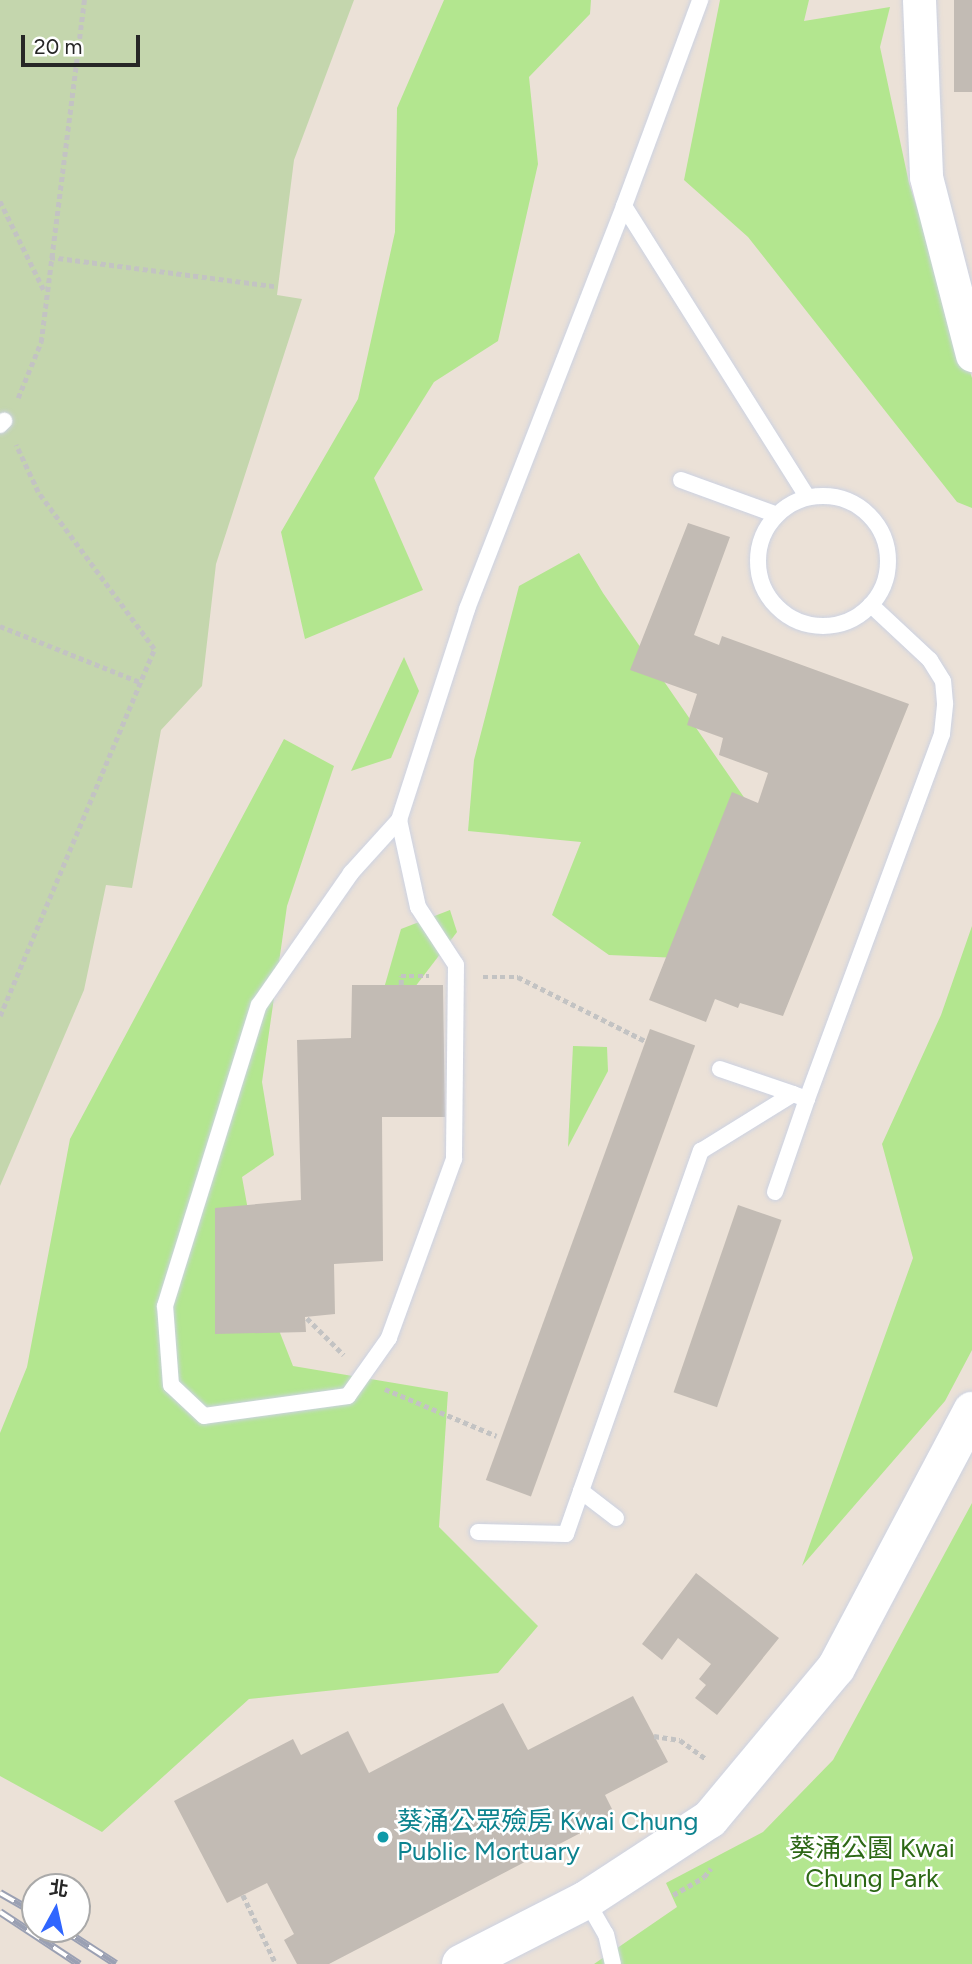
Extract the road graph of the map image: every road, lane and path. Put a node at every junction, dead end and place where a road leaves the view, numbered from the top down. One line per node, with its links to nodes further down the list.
1 (85, 0): 6 (path)
2 (700, 0): 5 (lane)
3 (919, 0): 9 (street)
4 (0, 201): 8 (path)
5 (624, 206): 12 (lane); 17 (lane)
6 (50, 257): 7 (path); 8 (path)
7 (274, 286)
8 (46, 293): 10 (path)
9 (972, 355)
10 (2, 423): 16 (path)
11 (681, 480): 13 (lane)
12 (807, 497): 13 (lane); 14 (lane)
13 (777, 515): 14 (lane)
14 (871, 605): 22 (lane)
15 (0, 626): 16 (path)
16 (140, 682): 19 (path)
17 (399, 820): 17 (lane)
18 (518, 977): 20 (path)
19 (0, 1016)
20 (645, 1041)
21 (720, 1069): 22 (lane)
22 (800, 1096): 23 (lane); 27 (lane)
23 (775, 1192)
24 (389, 1391): 26 (path)
25 (972, 1411): 33 (street)
26 (497, 1436)
27 (581, 1491): 28 (lane); 29 (lane)
28 (616, 1518)
29 (478, 1532)
30 (654, 1736): 31 (path)
31 (706, 1759)
32 (243, 1895): 34 (path)
33 (586, 1900): 35 (street); 36 (lane)
34 (276, 1964)
35 (461, 1964)
36 (613, 1964)

